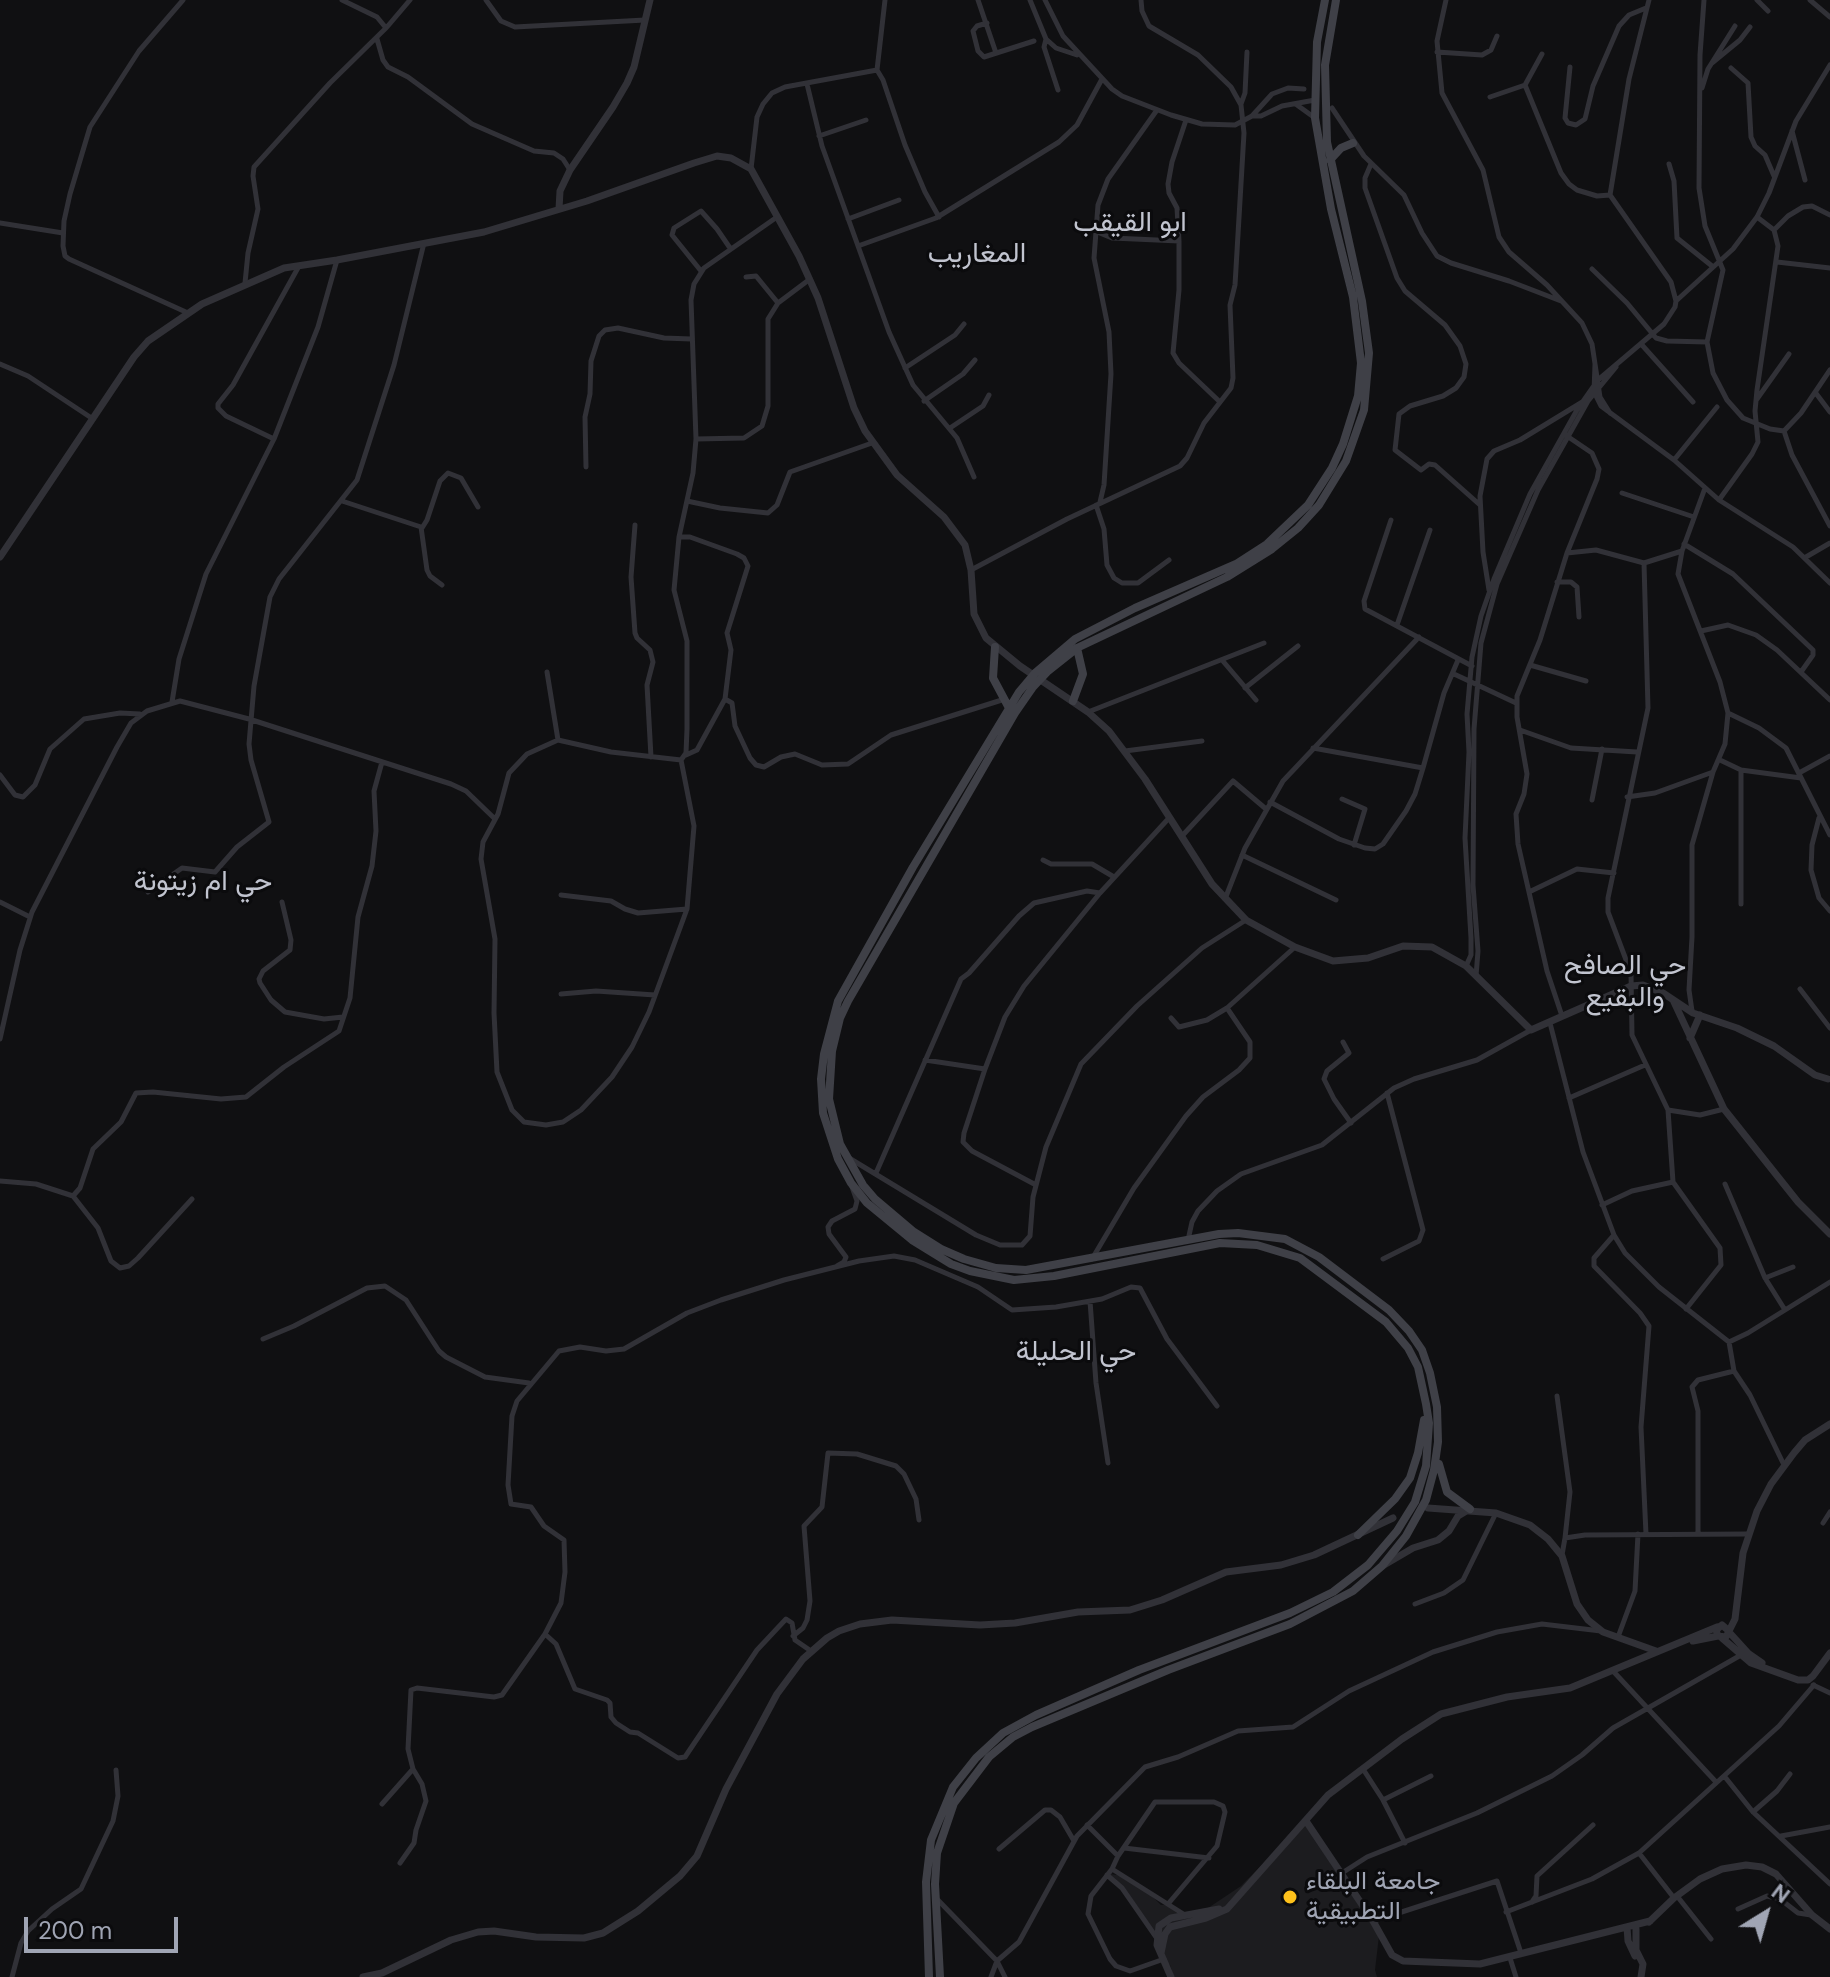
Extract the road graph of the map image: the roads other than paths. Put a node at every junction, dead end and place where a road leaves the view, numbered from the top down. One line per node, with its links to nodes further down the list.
1 (183, 0): 80 (street)
2 (342, 0): 25 (street)
3 (410, 0): 25 (street)
4 (486, 0): 21 (street)
5 (650, 0): 21 (street)
6 (885, 0): 39 (street)
7 (978, 0): 22 (street)
8 (1030, 0): 28 (street)
9 (1045, 0): 34 (street)
10 (1141, 0): 48 (street)
11 (1325, 0): 47 (main road)
12 (1336, 0): 59 (main road)
13 (1446, 0): 31 (street)
14 (1649, 0): 18 (street)
15 (1704, 0): 45 (street)
16 (1757, 0): 19 (street)
17 (1810, 0): 20 (street)
18 (1647, 7): 37 (street); 69 (street)
19 (1768, 11)
20 (1830, 17)
21 (646, 20): 66 (street)
22 (987, 23): 32 (street); 32 (street)
23 (1735, 26): 35 (street)
24 (1750, 27): 35 (street)
25 (386, 28): 27 (street)
26 (1497, 36): 31 (street)
27 (377, 38): 66 (street); 95 (street)
28 (1046, 39): 34 (street); 44 (street)
29 (1034, 41): 32 (street)
30 (1247, 52): 48 (street)
31 (1437, 52): 96 (street)
32 (996, 53)
33 (1542, 54): 42 (street)
34 (1081, 57): 40 (street)
35 (1711, 64): 45 (street)
36 (1830, 65): 57 (street)
37 (1570, 67)
38 (1731, 68): 67 (street)
39 (877, 70): 41 (street); 74 (street)
40 (1102, 79): 51 (street); 74 (street)
41 (807, 84): 58 (street); 65 (street)
42 (1525, 85): 46 (street); 69 (street)
43 (1304, 89): 52 (street)
44 (1058, 90)
45 (1701, 95): 86 (street)
46 (1490, 97)
47 (1315, 100): 49 (street); 53 (main road)
48 (1241, 105): 56 (street)
49 (1296, 105): 52 (street); 53 (street)
50 (1332, 108): 60 (street)
51 (1157, 110): 55 (street); 79 (street)
52 (1252, 116): 56 (street)
53 (1315, 118): 179 (main road)
54 (866, 120): 58 (street)
55 (1186, 120): 56 (street); 81 (street)
56 (1243, 122): 116 (street)
57 (1792, 130): 67 (street); 68 (street)
58 (819, 136): 76 (street)
59 (1327, 142): 61 (main road); 62 (main road)
60 (1353, 143): 61 (main road); 63 (street)
61 (1341, 148): 62 (main road)
62 (1330, 160): 166 (main road)
63 (1371, 164): 96 (street); 137 (street)
64 (1669, 164): 89 (street)
65 (751, 169): 71 (street); 73 (street)
66 (570, 170): 71 (street)
67 (1775, 177): 75 (street)
68 (1805, 180)
69 (1610, 195): 97 (street)
70 (899, 200): 76 (street)
71 (559, 209): 82 (street)
72 (1830, 215): 78 (street)
73 (777, 217): 84 (street); 94 (street)
74 (939, 217): 83 (street)
75 (1757, 217): 78 (street); 86 (street)
76 (848, 219): 83 (street)
77 (0, 223): 80 (street)
78 (1774, 230): 87 (street)
79 (1095, 231): 81 (street); 136 (street)
80 (63, 233): 99 (street)
81 (1179, 241): 116 (street)
82 (424, 243): 85 (street); 134 (street)
83 (858, 246): 108 (street)
84 (730, 248): 92 (street); 92 (street)
85 (337, 260): 88 (street); 125 (street)
86 (1719, 261): 89 (street); 103 (street)
87 (1777, 262): 90 (street); 113 (street)
88 (300, 265): 95 (street); 125 (street)
89 (1712, 266): 97 (street)
90 (1830, 268)
91 (1592, 269): 101 (street)
92 (701, 271): 102 (street)
93 (746, 277): 98 (street)
94 (810, 279): 98 (street); 127 (street)
95 (245, 283): 99 (street)
96 (1562, 301): 110 (street)
97 (1676, 301): 101 (street)
98 (778, 303): 126 (street)
99 (188, 313): 120 (street)
100 (964, 324): 108 (street)
101 (1652, 336): 103 (street); 104 (street)
102 (691, 339): 126 (street); 129 (street)
103 (1707, 342): 121 (street)
104 (1642, 345): 110 (street); 117 (street)
105 (1789, 354): 113 (street)
106 (975, 360): 114 (street)
107 (0, 364): 120 (street)
108 (905, 368): 114 (street)
109 (1830, 370): 111 (street)
110 (1596, 386): 115 (street); 128 (street)
111 (1815, 392): 119 (street); 123 (street)
112 (989, 395): 122 (street)
113 (1756, 400): 121 (street)
114 (924, 401): 122 (street)
115 (1585, 401): 124 (street); 137 (street)
116 (1220, 402): 136 (street)
117 (1693, 402)
118 (1717, 407): 128 (street)
119 (1830, 412)
120 (93, 419): 149 (street)
121 (1756, 424): 123 (street); 133 (street)
122 (950, 428): 130 (street)
123 (1784, 431): 142 (street)
124 (1565, 435): 148 (street); 157 (street); 159 (street)
125 (274, 439): 186 (street)
126 (696, 439): 135 (street)
127 (872, 443): 135 (street); 153 (street)
128 (1674, 460): 131 (street)
129 (586, 467)
130 (974, 477)
131 (1705, 488): 133 (street); 139 (street)
132 (1622, 493): 139 (street)
133 (1719, 500): 150 (street)
134 (342, 501): 143 (street); 192 (street)
135 (687, 501): 145 (street)
136 (1098, 504): 151 (street); 153 (street)
137 (1480, 505): 157 (street)
138 (478, 507): 143 (street)
139 (1694, 517): 147 (street)
140 (1391, 520): 160 (street)
141 (635, 525): 201 (street)
142 (1830, 526)
143 (422, 528): 156 (street)
144 (1430, 530): 160 (street)
145 (679, 537): 182 (street); 202 (street)
146 (1830, 543): 150 (street)
147 (1683, 548): 152 (street); 161 (street); 174 (street)
148 (1567, 553): 152 (street); 154 (street)
149 (0, 557)
150 (1806, 557): 155 (street)
151 (1169, 560)
152 (1644, 563): 199 (street)
153 (971, 570): 165 (street)
154 (1557, 582): 158 (street); 171 (street)
155 (1830, 583)
156 (442, 585)
157 (1489, 591): 159 (street)
158 (1579, 617)
159 (1482, 624): 172 (street)
160 (1397, 625): 162 (street)
161 (1701, 631): 174 (street); 190 (street)
162 (1419, 637): 169 (street); 196 (street)
163 (1264, 643): 168 (street)
164 (1298, 646): 180 (street)
165 (995, 647): 181 (main road); 185 (street)
166 (1077, 648): 167 (main road); 170 (main road)
167 (1062, 659): 170 (main road); 266 (main road)
168 (1222, 660): 180 (street); 189 (street)
169 (1458, 660): 172 (street); 175 (street)
170 (1080, 664): 185 (main road)
171 (1530, 665): 177 (street); 187 (street)
172 (1475, 667): 176 (street); 178 (street)
173 (547, 672): 194 (street)
174 (1801, 672): 184 (street)
175 (1454, 674): 176 (street); 205 (street)
176 (1470, 680): 178 (street); 239 (street)
177 (1586, 681)
178 (1477, 683): 187 (street); 240 (street)
179 (1022, 688): 181 (main road); 188 (main road)
180 (1245, 688): 183 (street)
181 (1000, 690): 188 (main road)
182 (725, 699): 188 (street); 202 (street)
183 (1256, 700)
184 (1830, 700)
185 (1073, 701): 189 (street)
186 (172, 702): 191 (street); 192 (street)
187 (1516, 703): 193 (street)
188 (1007, 704): 270 (main road)
189 (1088, 712): 198 (street)
190 (1728, 713): 203 (street); 209 (street)
191 (141, 714): 208 (street); 236 (street)
192 (249, 719): 204 (street); 225 (street)
193 (1519, 729): 197 (street); 226 (street)
194 (558, 740): 201 (street); 217 (street)
195 (1202, 741): 198 (street)
196 (1313, 748): 205 (street); 213 (street)
197 (1602, 749): 199 (street); 212 (street)
198 (1125, 751): 215 (street)
199 (1637, 752): 210 (street)
200 (1830, 756): 209 (street)
201 (651, 757): 202 (street)
202 (684, 757): 234 (street)
203 (1720, 760): 206 (street); 207 (street)
204 (382, 762): 217 (street); 248 (street)
205 (1423, 768): 220 (street)
206 (1741, 770): 209 (street); 233 (street)
207 (1713, 772): 210 (street); 247 (street)
208 (0, 775)
209 (1800, 776): 216 (street)
210 (1627, 797): 223 (street)
211 (1342, 799): 220 (street)
212 (1592, 800)
213 (1270, 802): 214 (street); 220 (street)
214 (1266, 809): 219 (street); 221 (street)
215 (1170, 817): 219 (street); 224 (street)
216 (1820, 818): 218 (street); 235 (street)
217 (495, 819): 244 (street)
218 (1830, 835)
219 (1182, 836): 229 (street)
220 (1354, 845)
221 (1242, 855): 229 (street); 230 (street)
222 (1043, 860): 224 (street)
223 (1614, 873): 226 (street); 241 (street)
224 (1114, 877): 227 (street)
225 (148, 892)
226 (1529, 892): 249 (street)
227 (1100, 893): 257 (street); 259 (street)
228 (561, 895): 234 (street)
229 (1224, 900): 237 (street)
230 (1336, 900)
231 (0, 902): 236 (street)
232 (282, 902): 248 (street)
233 (1741, 904)
234 (687, 909): 244 (street)
235 (1830, 911)
236 (30, 917): 255 (street)
237 (1246, 920): 238 (street); 272 (street)
238 (1295, 947): 239 (street); 246 (street)
239 (1466, 966): 240 (street)
240 (1476, 976): 253 (street)
241 (1631, 986): 245 (street); 249 (street); 258 (street)
242 (1800, 989): 252 (street)
243 (561, 994): 244 (street)
244 (655, 995)
245 (1674, 1001): 247 (street); 254 (street)
246 (1227, 1008): 250 (street); 280 (street)
247 (1696, 1014): 254 (street); 260 (street)
248 (343, 1017): 273 (street)
249 (1562, 1017): 251 (street)
250 (1171, 1018)
251 (1550, 1023): 253 (street); 262 (street)
252 (1830, 1028)
253 (1531, 1030): 261 (street)
254 (1690, 1038): 263 (street)
255 (0, 1039)
256 (1343, 1042): 265 (street)
257 (925, 1060): 259 (street); 267 (street)
258 (1645, 1065): 262 (street); 264 (street)
259 (985, 1069): 272 (street)
260 (1829, 1082)
261 (1387, 1093): 265 (street); 279 (street)
262 (1569, 1098): 275 (street)
263 (1724, 1109): 264 (street); 276 (street)
264 (1668, 1110): 269 (street)
265 (1351, 1123): 278 (street)
266 (847, 1157): 267 (street); 280 (main road)
267 (876, 1173): 272 (street)
268 (0, 1181): 273 (street)
269 (1673, 1182): 275 (street); 290 (street)
270 (851, 1183): 282 (street); 283 (main road)
271 (1725, 1184): 285 (street)
272 (1036, 1185)
273 (73, 1196): 274 (street)
274 (192, 1199)
275 (1602, 1205): 277 (street)
276 (1830, 1234)
277 (1614, 1235): 290 (street); 313 (street)
278 (1188, 1240): 280 (main road); 284 (main road)
279 (1383, 1259)
280 (1092, 1260)
281 (1793, 1267): 285 (street)
282 (830, 1270): 288 (street); 295 (street)
283 (983, 1275): 287 (main road); 288 (street)
284 (1345, 1276): 287 (main road); 300 (main road)
285 (1765, 1278): 291 (street)
286 (1830, 1282): 291 (street)
287 (1337, 1283): 297 (main road)
288 (978, 1287): 289 (street)
289 (1090, 1301): 298 (street); 301 (street)
290 (1686, 1309): 293 (street)
291 (1785, 1310): 293 (street)
292 (263, 1339): 295 (street)
293 (1729, 1342): 294 (street)
294 (1734, 1371): 302 (street); 314 (street)
295 (530, 1383): 325 (street)
296 (1557, 1396): 318 (street)
297 (1426, 1404): 316 (main road); 332 (main road)
298 (1217, 1406)
299 (1830, 1424): 302 (street)
300 (1438, 1442): 303 (main road); 317 (main road)
301 (1108, 1463)
302 (1784, 1465): 315 (street)
303 (1454, 1506): 304 (street); 305 (main road); 309 (street)
304 (1428, 1508)
305 (1470, 1509): 307 (street); 309 (street)
306 (1830, 1512): 311 (street)
307 (1496, 1513): 320 (street); 322 (street)
308 (1393, 1518): 316 (street)
309 (1455, 1519): 319 (street)
310 (919, 1520): 326 (street)
311 (1823, 1523)
312 (1638, 1534): 313 (street); 318 (street); 327 (street)
313 (1646, 1534): 314 (street)
314 (1698, 1534): 315 (street)
315 (1747, 1534): 324 (street)
316 (1358, 1535): 328 (street)
317 (1406, 1536): 319 (street); 321 (main road)
318 (1565, 1538): 320 (street)
319 (1418, 1546): 321 (street)
320 (1562, 1556): 323 (street)
321 (1382, 1566): 334 (main road)
322 (1415, 1604)
323 (1603, 1632): 327 (street); 350 (street)
324 (1723, 1632): 329 (street); 331 (street); 333 (street)
325 (545, 1634): 326 (street); 339 (street)
326 (793, 1636): 328 (street)
327 (1617, 1638): 329 (street)
328 (811, 1651): 388 (street)
329 (1656, 1651): 335 (street)
330 (1830, 1651): 333 (street); 336 (street)
331 (1741, 1655): 333 (street); 338 (street)
332 (1164, 1661): 334 (main road); 389 (main road)
333 (1765, 1667): 336 (street)
334 (1168, 1670): 367 (main road)
335 (1613, 1671): 338 (street); 340 (street)
336 (1811, 1683): 337 (street); 344 (street)
337 (1830, 1693)
338 (1648, 1709): 345 (street); 355 (street)
339 (413, 1769): 347 (street); 361 (street)
340 (1363, 1769): 346 (street); 349 (street)
341 (116, 1770): 387 (street)
342 (1790, 1774): 348 (street)
343 (1431, 1776): 346 (street)
344 (1725, 1777): 345 (street); 348 (street)
345 (1716, 1782): 358 (street)
346 (1383, 1800): 355 (street)
347 (382, 1804)
348 (1753, 1812): 353 (street)
349 (1306, 1821): 363 (street); 368 (street)
350 (1087, 1825): 354 (street); 359 (street)
351 (1593, 1825): 369 (street)
352 (1830, 1827): 353 (street)
353 (1780, 1837): 365 (street)
354 (1074, 1841): 357 (street); 385 (street)
355 (1405, 1843): 363 (street)
356 (1124, 1848): 359 (street); 360 (street); 360 (street)
357 (999, 1849)
358 (1639, 1853): 366 (street); 369 (street)
359 (1118, 1856): 362 (street)
360 (1209, 1858): 370 (street)
361 (400, 1863)
362 (1112, 1869): 364 (street); 370 (street)
363 (1342, 1873): 375 (street)
364 (1107, 1875): 380 (street); 383 (street)
365 (1830, 1884)
366 (1676, 1897): 374 (street); 376 (street); 381 (street)
367 (936, 1899): 385 (street); 390 (main road)
368 (1232, 1903): 373 (street); 383 (street)
369 (1532, 1903): 372 (street)
370 (1168, 1904): 373 (street)
371 (1738, 1909): 374 (street)
372 (1506, 1912): 375 (street); 382 (street)
373 (1185, 1915): 380 (street)
374 (1812, 1915): 378 (street)
375 (1373, 1921): 384 (street)
376 (1650, 1921): 377 (street); 379 (street)
377 (1636, 1929): 379 (street); 386 (street)
378 (1830, 1929)
379 (1627, 1930): 382 (street); 386 (street)
380 (1156, 1937): 383 (street)
381 (1711, 1939)
382 (1521, 1955): 384 (street)
383 (1162, 1956): 393 (street)
384 (1510, 1958): 394 (street)
385 (997, 1961): 391 (street); 392 (street)
386 (1644, 1973)
387 (12, 1977)
388 (363, 1977)
389 (929, 1977)
390 (940, 1977)
391 (991, 1977)
392 (1005, 1977)
393 (1171, 1977)
394 (1516, 1977)

